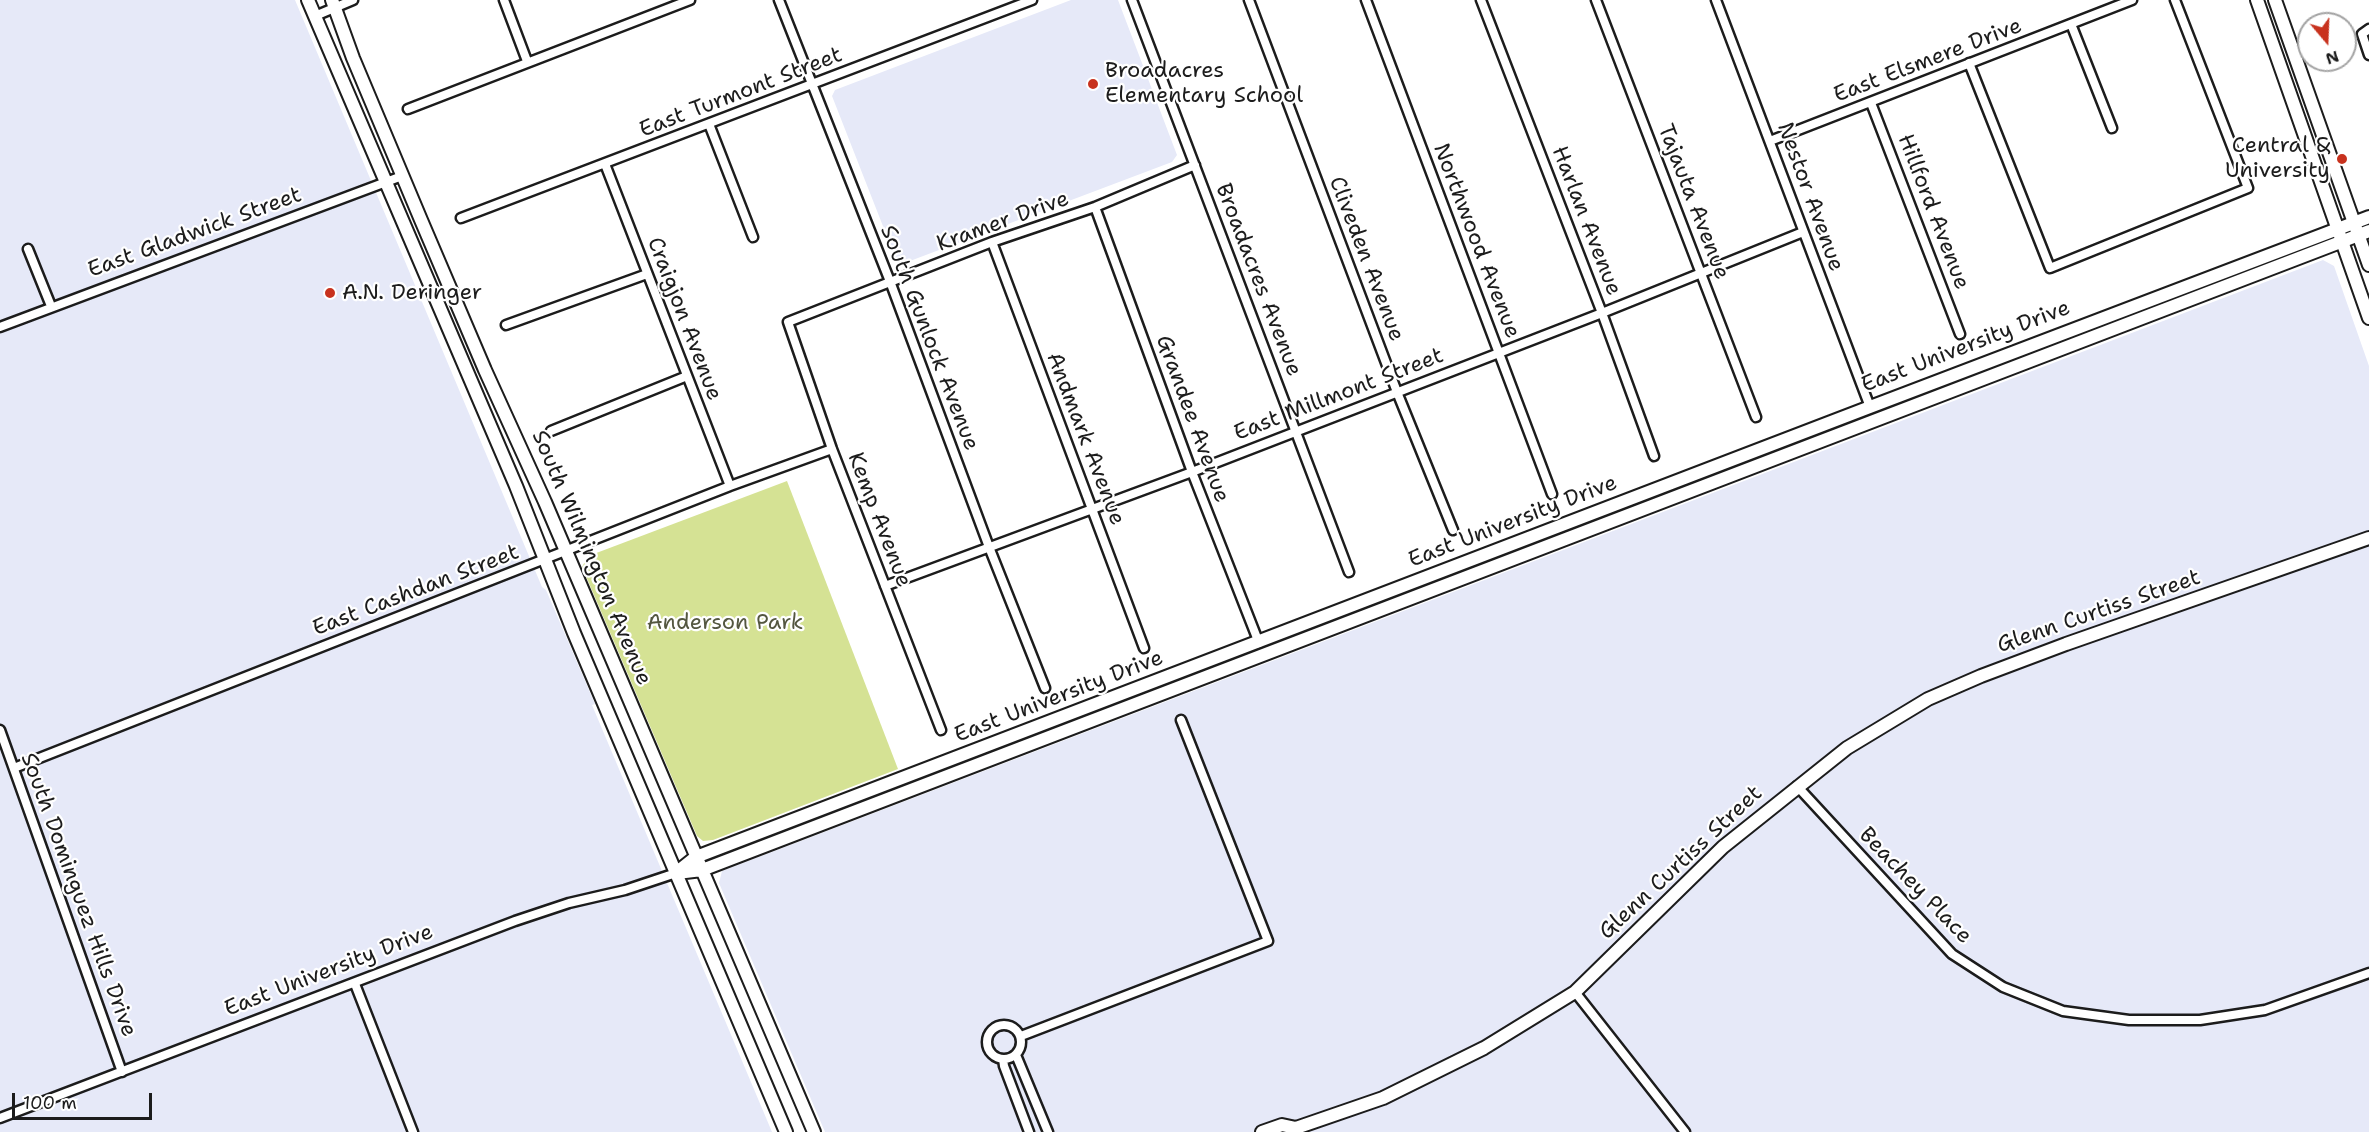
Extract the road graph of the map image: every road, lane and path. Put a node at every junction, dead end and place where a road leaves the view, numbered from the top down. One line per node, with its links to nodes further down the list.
1 (308, 0): 18 (street, South Wilmington Avenue)
2 (353, 0): 17 (street)
3 (504, 0): 22 (street)
4 (690, 0): 22 (street)
5 (779, 0): 24 (street, South Gunlock Avenue)
6 (1032, 0): 24 (street, East Turmont Street)
7 (1132, 0): 31 (street, Broadacres Avenue)
8 (1249, 0): 56 (street, Cliveden Avenue)
9 (1366, 0): 54 (street, Northwood Avenue)
10 (1481, 0): 48 (street, Harlan Avenue)
11 (1596, 0): 44 (street, Tajauta Avenue)
12 (1716, 0): 29 (street, Nestor Avenue)
13 (2132, 0): 19 (street, East Elsmere Drive)
14 (2175, 0): 23 (street)
15 (2257, 0): 39 (street)
16 (2275, 0): 37 (street)
17 (334, 4): 18 (street); 32 (street, South Wilmington Avenue)
18 (315, 16): 33 (street, South Wilmington Avenue)
19 (2071, 24): 23 (street, East Elsmere Drive); 28 (street)
20 (2366, 31): 21 (street)
21 (2369, 55)
22 (527, 61): 26 (street)
23 (1969, 63): 25 (street, East Elsmere Drive)
24 (813, 84): 27 (street, East Turmont Street); 46 (street, South Gunlock Avenue)
25 (1871, 103): 29 (street, East Elsmere Drive); 53 (street, Hillford Avenue)
26 (408, 108)
27 (709, 124): 30 (street, East Turmont Street); 40 (street)
28 (2112, 128)
29 (1770, 141): 38 (street, Nestor Avenue)
30 (605, 164): 36 (street, East Turmont Street); 45 (street, Craigjon Avenue)
31 (1195, 165): 34 (street, Kramer Drive); 60 (street, Broadacres Avenue)
32 (402, 176): 33 (street, East Gladwick Street); 71 (street, South Wilmington Avenue)
33 (385, 182): 47 (street, East Gladwick Street); 72 (street, South Wilmington Avenue)
34 (1095, 207): 41 (street, Kramer Drive); 64 (street, Grandee Avenue)
35 (2369, 217): 37 (street, East University Drive)
36 (461, 218)
37 (2361, 229): 39 (street, East University Drive); 43 (street)
38 (1803, 232): 44 (street, East Millmont Street); 57 (street, Nestor Avenue)
39 (2340, 235): 49 (street); 57 (street, East University Drive); 59 (street, East University Drive)
40 (753, 237)
41 (992, 242): 46 (street, Kramer Drive); 67 (street, Andmark Avenue)
42 (28, 249): 47 (street)
43 (2369, 265)
44 (1701, 272): 48 (street, East Millmont Street); 58 (street, Tajauta Avenue)
45 (647, 274): 51 (street); 55 (street, Craigjon Avenue)
46 (891, 284): 50 (street, Kramer Drive); 70 (street, South Gunlock Avenue)
47 (51, 306): 52 (street, East Gladwick Street)
48 (1602, 313): 54 (street, East Millmont Street); 63 (street, Harlan Avenue)
49 (2369, 318)
50 (788, 322): 62 (street, Kemp Avenue)
51 (506, 325)
52 (0, 327)
53 (1960, 334)
54 (1498, 352): 56 (street, East Millmont Street); 66 (street, Northwood Avenue)
55 (687, 376): 61 (street); 65 (street, Craigjon Avenue)
56 (1398, 392): 60 (street, East Millmont Street); 68 (street, Cliveden Avenue)
57 (1870, 406): 59 (street); 76 (street, East University Drive)
58 (1756, 417)
59 (1875, 420): 76 (street, East University Drive)
60 (1296, 430): 64 (street, East Millmont Street); 73 (street, Broadacres Avenue)
61 (551, 431)
62 (832, 449): 65 (street, East Cashdan Street); 74 (street, Kemp Avenue)
63 (1654, 456)
64 (1192, 472): 67 (street, East Millmont Street); 76 (street, Grandee Avenue)
65 (730, 486): 71 (street, East Cashdan Street)
66 (1552, 494)
67 (1092, 508): 70 (street, East Millmont Street); 75 (street, Andmark Avenue)
68 (1454, 530)
69 (2369, 538): 82 (street, Glenn Curtiss Street)
70 (989, 547): 74 (street, East Millmont Street); 77 (street, South Gunlock Avenue)
71 (566, 551): 72 (street, East Cashdan Street); 83 (street, South Wilmington Avenue)
72 (546, 559): 81 (street, East Cashdan Street); 85 (street, South Wilmington Avenue)
73 (1349, 572)
74 (885, 586): 80 (street, Kemp Avenue)
75 (1144, 648)
76 (1262, 648): 83 (street, East University Drive); 84 (street, East University Drive)
77 (1045, 688)
78 (1181, 720): 89 (street)
79 (0, 730): 81 (street, South Dominguez Hills Drive)
80 (941, 730)
81 (15, 768): 92 (street, South Dominguez Hills Drive)
82 (1797, 786): 86 (street, Beachey Place); 88 (street, Glenn Curtiss Street)
83 (696, 857): 84 (street, South Wilmington Avenue); 85 (street, East University Drive)
84 (702, 870): 85 (street, East University Drive); 98 (street, South Wilmington Avenue)
85 (676, 873): 87 (street, East University Drive); 97 (street, South Wilmington Avenue)
86 (2369, 973)
87 (355, 984): 92 (street, East University Drive); 96 (street)
88 (1575, 992): 94 (street, Glenn Curtiss Street); 102 (street)
89 (1021, 1036): 90 (street); 91 (street)
90 (1016, 1055): 91 (street); 100 (street)
91 (1003, 1059): 99 (street)
92 (122, 1072): 93 (street, East University Drive)
93 (0, 1118)
94 (1314, 1127): 95 (street, Glenn Curtiss Street)
95 (1295, 1130): 101 (street, Glenn Curtiss Street)
96 (413, 1132)
97 (786, 1132)
98 (814, 1132)
99 (1029, 1132)
100 (1048, 1132)
101 (1262, 1132)
102 (1685, 1132)

